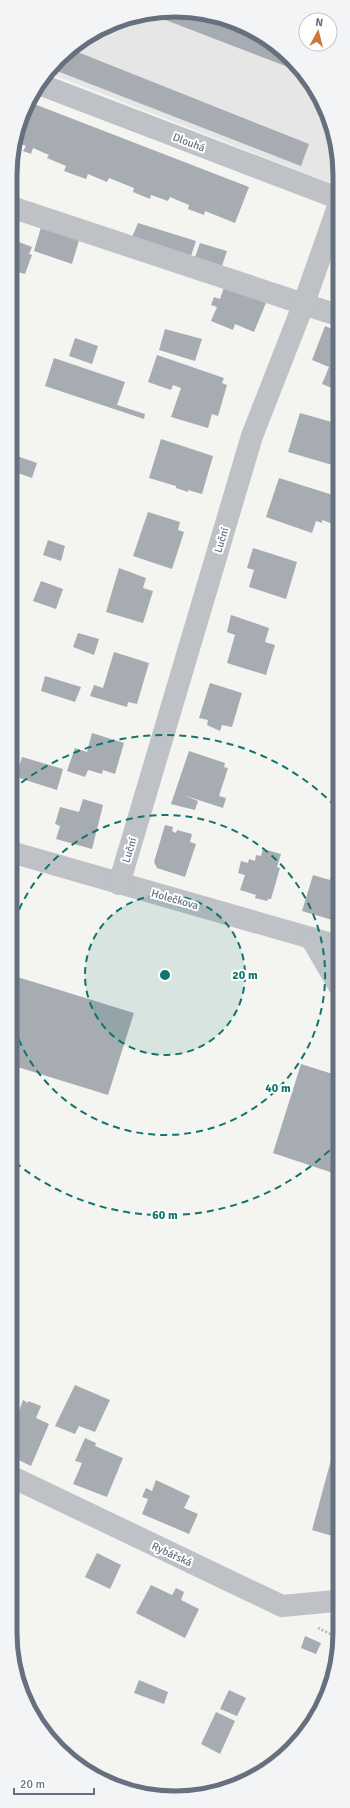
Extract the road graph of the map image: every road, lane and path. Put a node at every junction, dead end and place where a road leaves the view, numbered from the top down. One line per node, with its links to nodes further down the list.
1 (45, 86): 2 (street, Dlouhá)
2 (333, 197)
3 (17, 209): 5 (street)
4 (333, 220): 5 (street, Luční)
5 (304, 304): 6 (street); 8 (street, Luční)
6 (333, 314)
7 (17, 854): 8 (street, Holečkova)
8 (119, 884): 9 (street, Holečkova)
9 (311, 938): 10 (street, Holečkova); 11 (street)
10 (333, 944)
11 (333, 976)
12 (17, 1479): 13 (street, Rybářská)
13 (333, 1601)

